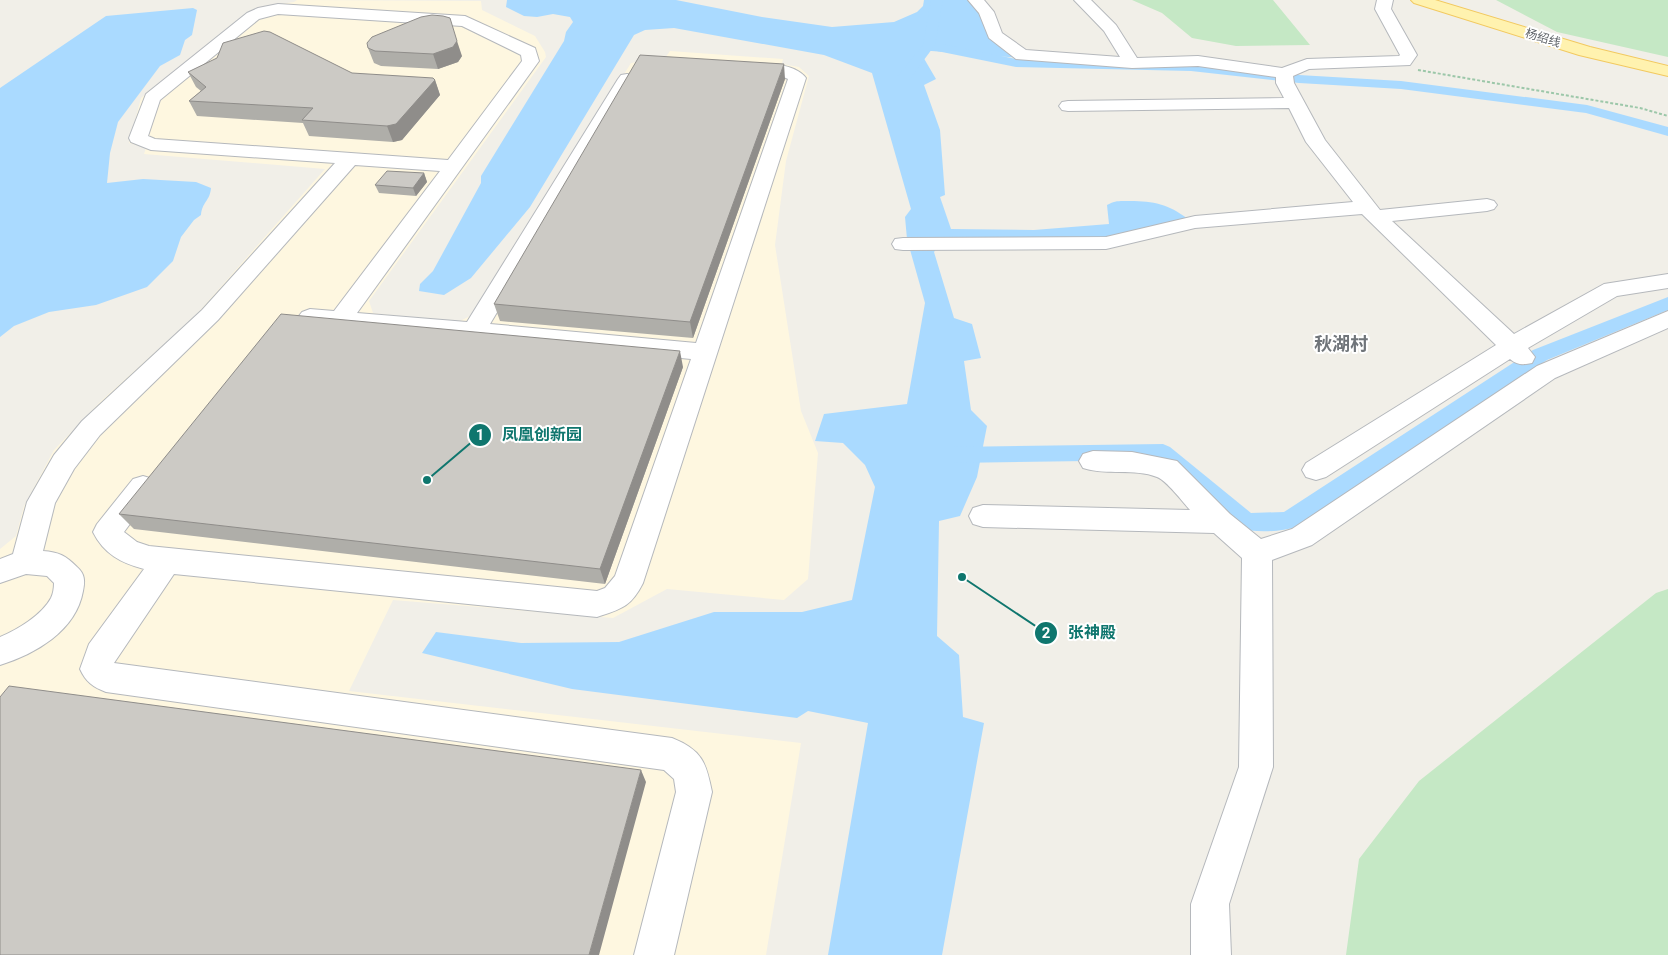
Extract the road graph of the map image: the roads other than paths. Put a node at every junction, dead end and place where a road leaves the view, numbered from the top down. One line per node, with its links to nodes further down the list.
1 (976, 0): 5 (street)
2 (1082, 0): 5 (street)
3 (1385, 0): 9 (street)
4 (1419, 0): 8 (main road, 杨绍线)
5 (1132, 63): 9 (street)
6 (639, 65): 21 (street)
7 (729, 68): 22 (street)
8 (1668, 71)
9 (1285, 78): 10 (street)
10 (1296, 103): 11 (street); 15 (street)
11 (1068, 106)
12 (350, 158): 13 (street); 13 (street); 31 (street)
13 (454, 166): 20 (street)
14 (1487, 205): 15 (street)
15 (1371, 212): 16 (street); 23 (street)
16 (903, 244)
17 (1668, 281): 23 (street)
18 (1668, 319): 29 (street)
19 (286, 320): 20 (street)
20 (340, 320): 21 (street)
21 (474, 330): 22 (street)
22 (704, 352): 30 (street)
23 (1518, 352): 26 (street)
24 (1093, 461): 28 (street)
25 (157, 470): 30 (street)
26 (1316, 470)
27 (983, 516): 28 (street)
28 (1220, 522): 29 (street)
29 (1257, 553): 34 (street)
30 (167, 561): 33 (street)
31 (13, 567): 32 (street)
32 (0, 650)
33 (654, 955)
34 (1211, 955)

